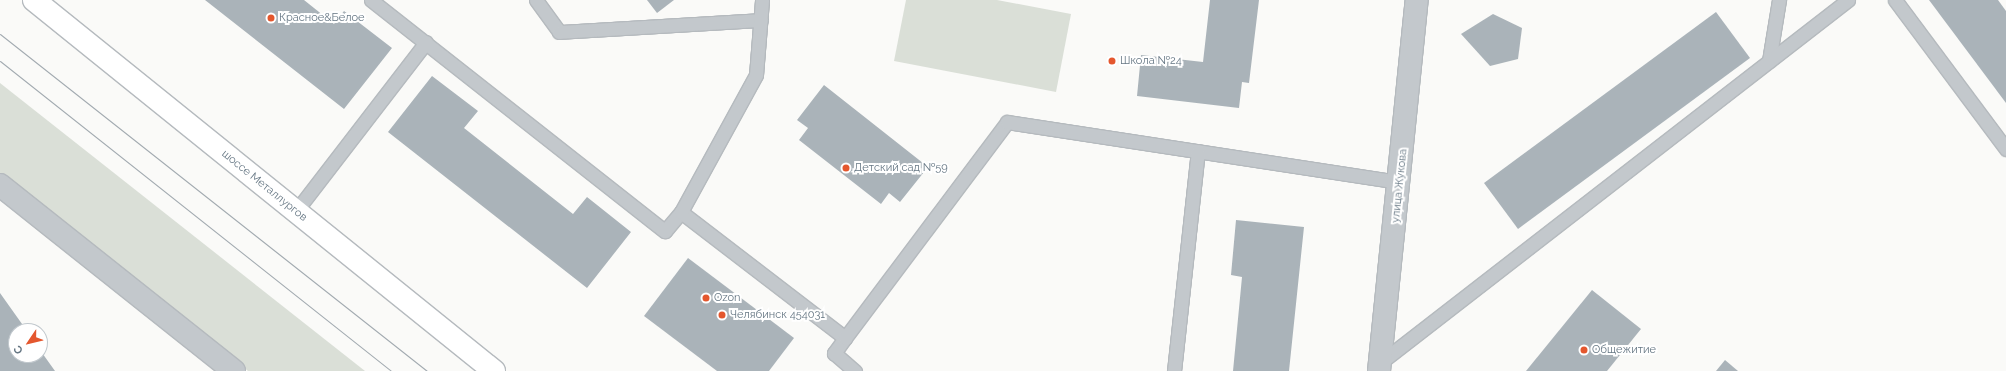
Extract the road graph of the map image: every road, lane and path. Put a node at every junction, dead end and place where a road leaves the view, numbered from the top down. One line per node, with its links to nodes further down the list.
1 (34, 0): 16 (main road, шоссе Металлургов)
2 (371, 0): 10 (lane)
3 (536, 0): 9 (lane)
4 (762, 0): 9 (lane)
5 (1417, 0): 14 (street, улица Жукова)
6 (1779, 0): 11 (lane)
7 (1848, 0): 11 (lane)
8 (1895, 0): 12 (lane)
9 (761, 20): 17 (lane)
10 (426, 42): 16 (lane); 17 (lane)
11 (1769, 61): 19 (lane)
12 (2006, 149)
13 (1198, 151): 14 (lane); 18 (lane); 23 (lane)
14 (1400, 182): 19 (street, улица Жукова)
15 (0, 185): 20 (street)
16 (296, 211): 21 (main road, шоссе Металлургов)
17 (681, 212): 18 (lane)
18 (845, 338): 22 (lane)
19 (1380, 367)
20 (234, 371)
21 (494, 371)
22 (855, 371)
23 (1174, 371)

